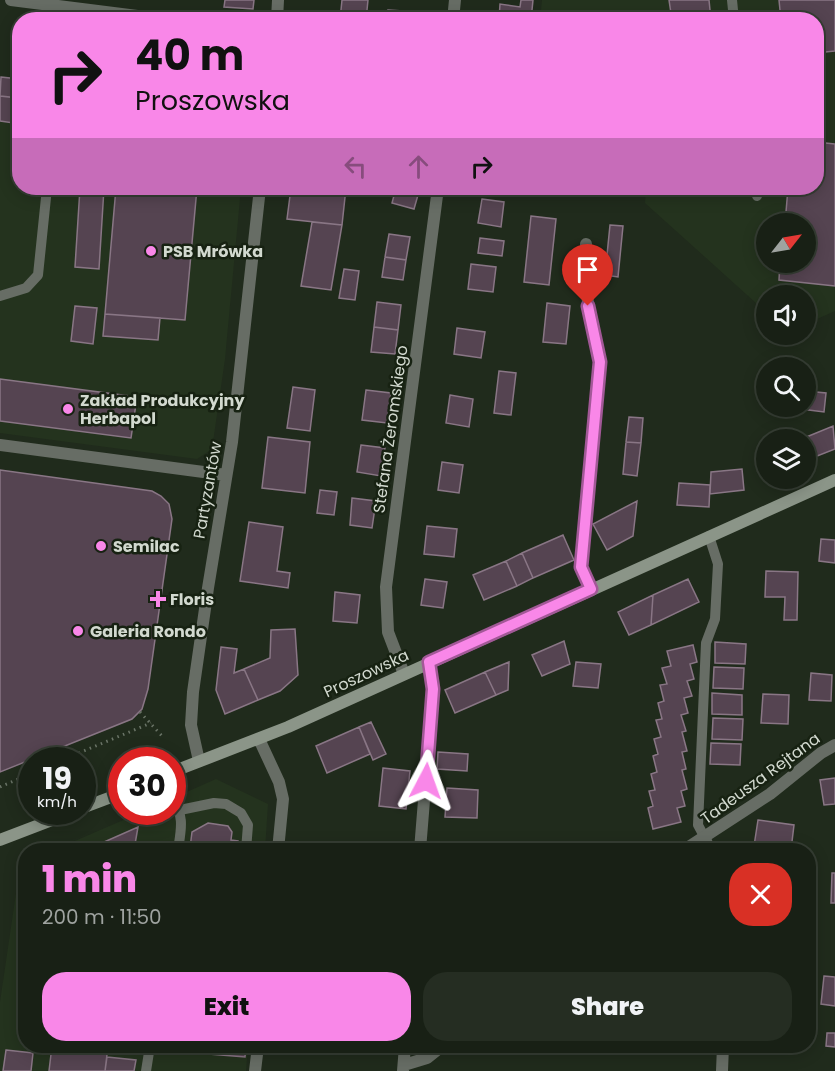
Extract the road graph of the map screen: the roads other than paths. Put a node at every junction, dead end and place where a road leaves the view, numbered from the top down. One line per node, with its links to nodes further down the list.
1 (11, 0): 2 (street)
2 (106, 12)
3 (46, 195): 7 (lane)
4 (259, 195): 9 (street, Partyzantów)
5 (437, 195): 14 (street, Stefana Żeromskiego)
6 (586, 244): 12 (street)
7 (0, 296)
8 (0, 445): 9 (street)
9 (226, 475): 17 (street, Partyzantów)
10 (835, 480): 11 (main road, Proszowska)
11 (709, 537): 12 (main road, Proszowska); 27 (lane)
12 (591, 589): 13 (main road, Proszowska)
13 (429, 662): 14 (main road, Proszowska); 26 (street)
14 (404, 674): 15 (main road, Proszowska)
15 (259, 738): 17 (main road, Proszowska); 25 (street)
16 (835, 745): 28 (street, Tadeusza Rejtana)
17 (199, 761): 18 (main road, Proszowska)
18 (186, 766)
19 (186, 809): 24 (lane)
20 (39, 825): 22 (main road)
21 (181, 825): 23 (lane)
22 (0, 840)
23 (179, 843)
24 (247, 843)
25 (279, 843)
26 (421, 843)
27 (707, 843)
28 (708, 843)
29 (149, 1053): 35 (lane)
30 (257, 1053): 36 (street)
31 (405, 1053): 34 (street)
32 (433, 1053): 34 (street)
33 (723, 1053): 37 (street)
34 (404, 1068)
35 (146, 1071)
36 (255, 1071)
37 (722, 1071)

